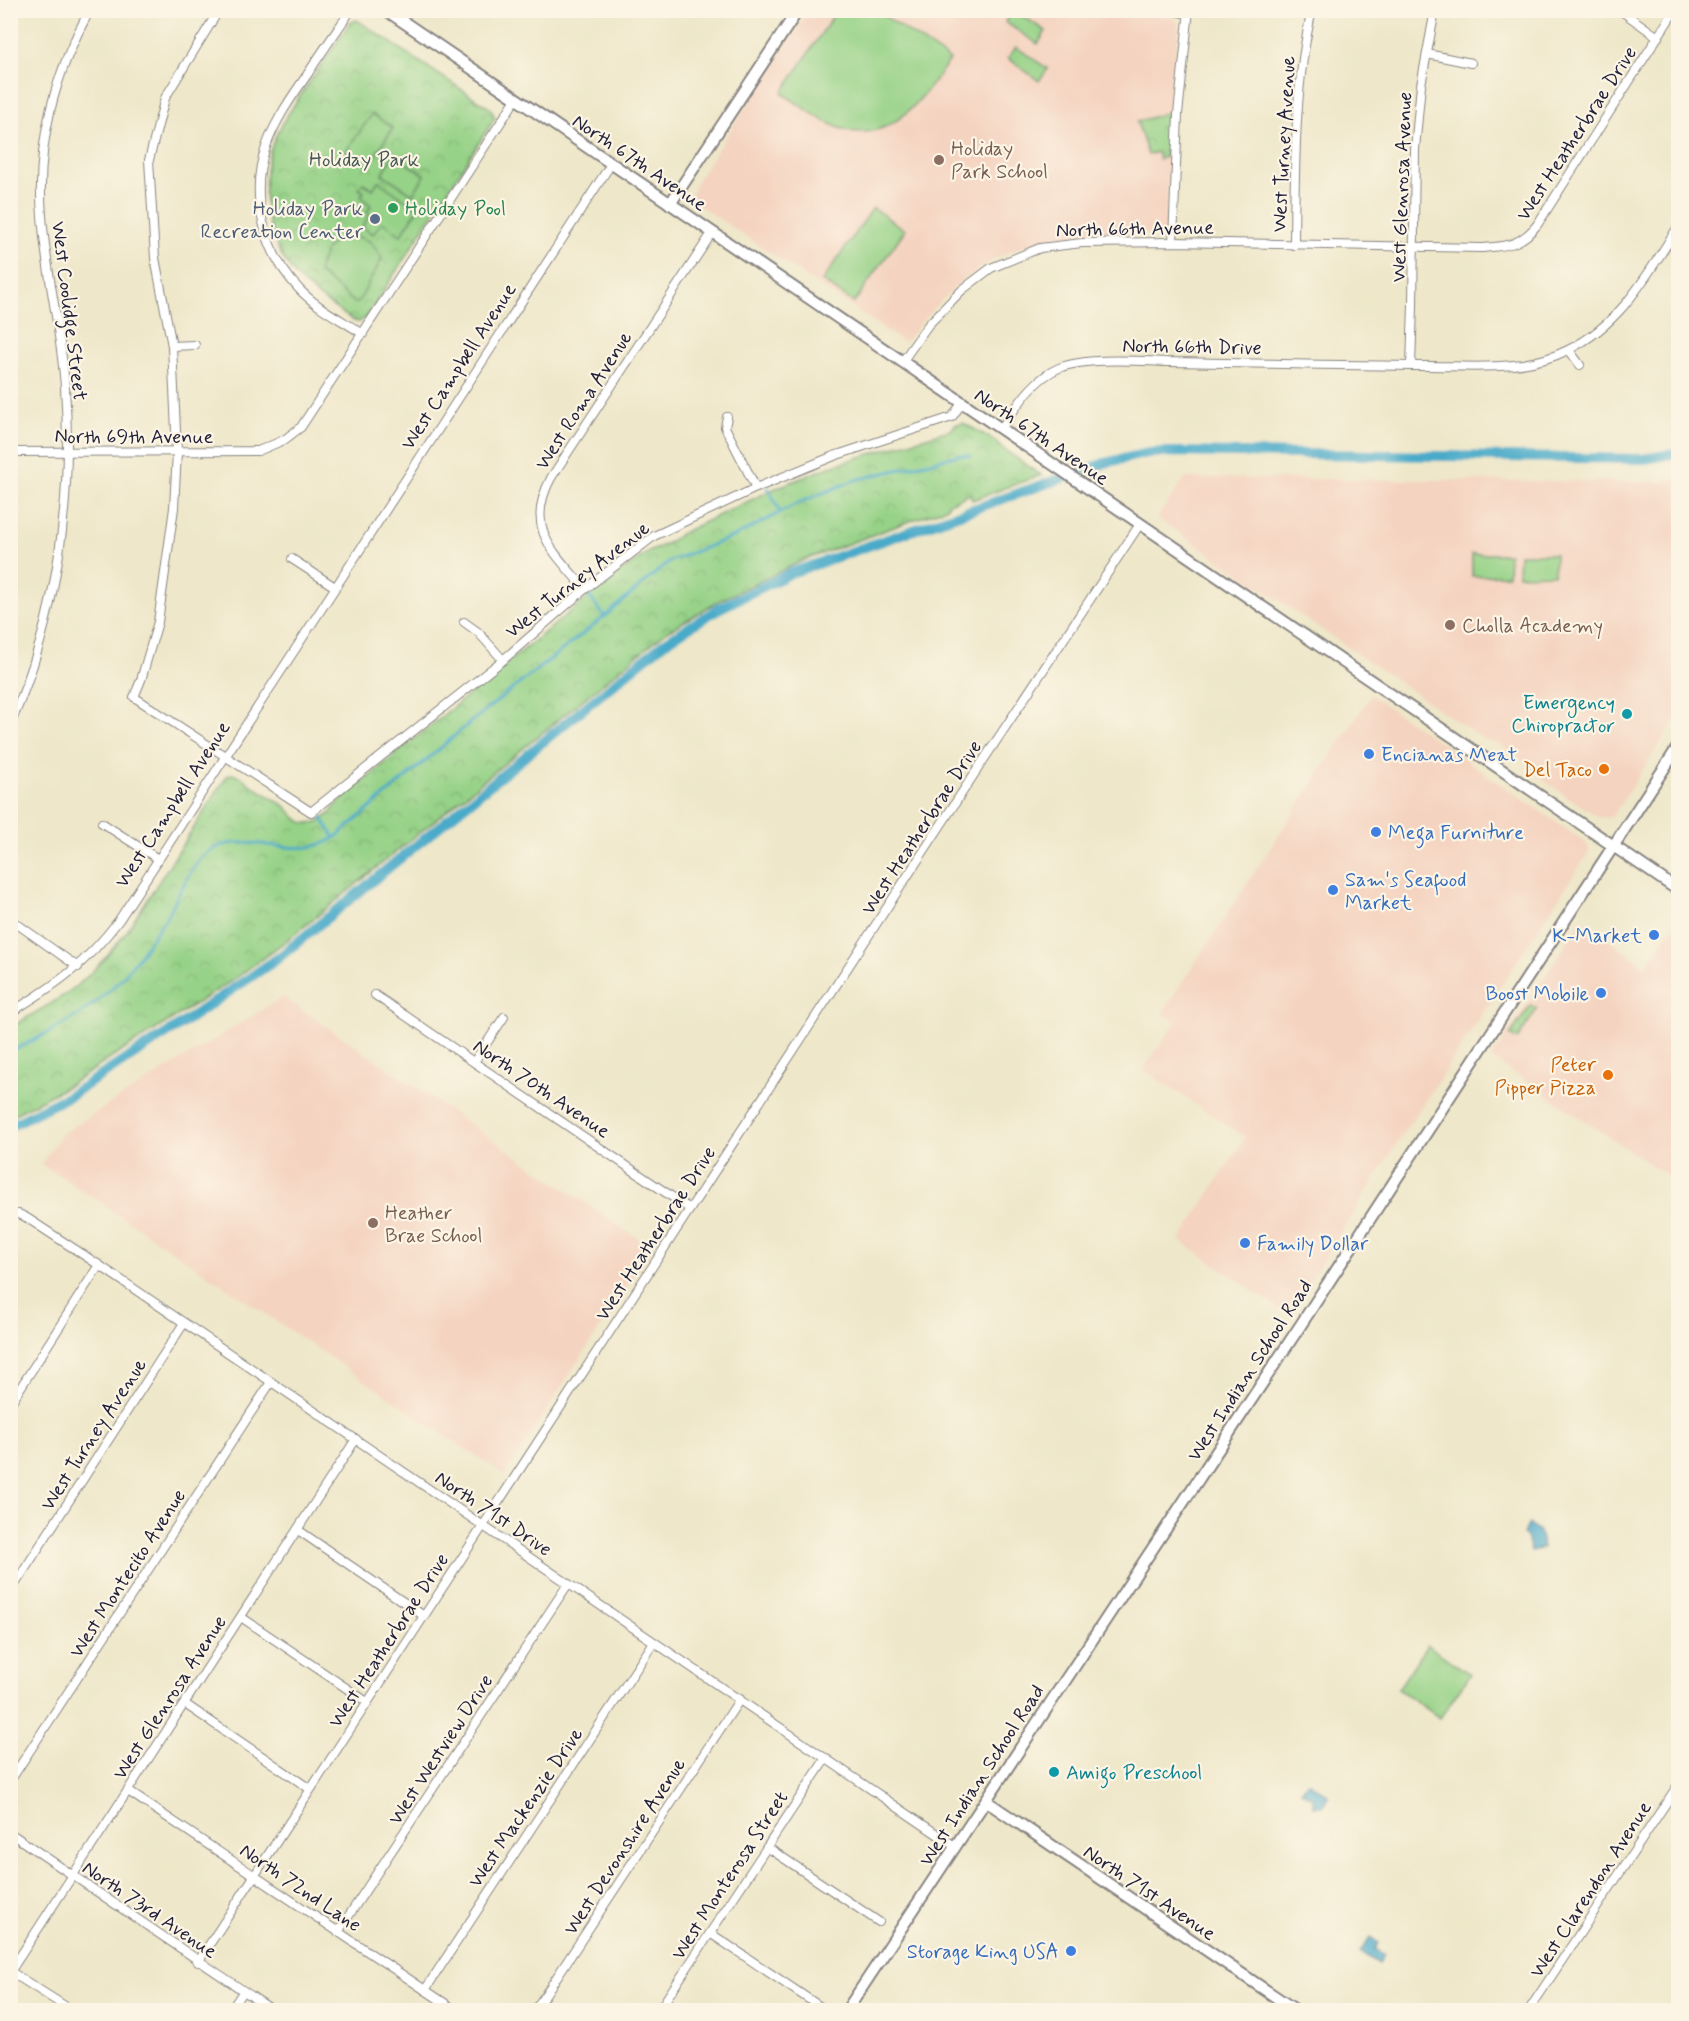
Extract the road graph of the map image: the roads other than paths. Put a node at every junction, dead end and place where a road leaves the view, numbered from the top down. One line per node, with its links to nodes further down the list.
1 (90, 10): 35 (street, West Coolidge Street)
2 (219, 10): 25 (street)
3 (351, 10): 23 (street)
4 (386, 10): 15 (main road, North 67th Avenue)
5 (798, 10): 17 (main road)
6 (1170, 10): 11 (street)
7 (1312, 10): 21 (street, West Turney Avenue)
8 (1435, 10): 13 (street, West Glenrosa Avenue)
9 (1620, 10): 12 (street)
10 (1676, 10): 12 (street, West Heatherbrae Drive)
11 (1189, 12): 20 (street)
12 (1658, 37): 22 (street, West Heatherbrae Drive)
13 (1427, 54): 14 (street); 22 (street, West Glenrosa Avenue)
14 (1471, 63)
15 (516, 99): 16 (main road, North 67th Avenue); 23 (street)
16 (611, 164): 17 (main road, North 67th Avenue); 39 (street, West Campbell Avenue)
17 (670, 204): 19 (main road, North 67th Avenue)
18 (1678, 227): 26 (street)
19 (712, 233): 27 (main road, North 67th Avenue); 40 (street, West Roma Avenue)
20 (1173, 242): 21 (street, North 66th Avenue); 27 (street, North 66th Avenue)
21 (1294, 245): 22 (street, North 66th Avenue)
22 (1414, 246): 29 (street, West Glenrosa Avenue)
23 (363, 334): 34 (street, North 69th Avenue)
24 (195, 345): 25 (street)
25 (172, 346): 34 (street)
26 (1569, 350): 28 (street); 29 (street)
27 (902, 362): 30 (main road, North 67th Avenue)
28 (1580, 365)
29 (1411, 366): 32 (street, North 66th Drive)
30 (962, 403): 32 (main road, North 67th Avenue); 36 (street, West Turney Avenue)
31 (728, 417): 36 (street)
32 (1001, 429): 37 (main road, North 67th Avenue)
33 (10, 452): 35 (street, North 69th Avenue)
34 (177, 452): 35 (street, North 69th Avenue); 45 (street)
35 (68, 453): 43 (street, West Coolidge Street)
36 (756, 488): 40 (street, West Turney Avenue)
37 (1140, 524): 47 (main road, North 67th Avenue); 56 (street, West Heatherbrae Drive)
38 (292, 559): 39 (street)
39 (335, 587): 45 (street, West Campbell Avenue)
40 (585, 589): 42 (street, West Turney Avenue)
41 (464, 622): 42 (street)
42 (503, 660): 45 (street, West Turney Avenue)
43 (10, 725)
44 (1678, 747): 47 (main road, West Indian School Road)
45 (225, 756): 48 (street, West Campbell Avenue)
46 (102, 822): 48 (street)
47 (1613, 846): 49 (main road, North 67th Avenue); 78 (main road, West Indian School Road)
48 (158, 859): 51 (street, West Campbell Avenue)
49 (1678, 890)
50 (10, 919): 51 (street)
51 (78, 967): 53 (street, West Campbell Avenue)
52 (375, 995): 55 (street, North 70th Avenue)
53 (10, 1013)
54 (504, 1017): 55 (street)
55 (474, 1062): 56 (street, North 70th Avenue)
56 (690, 1209): 63 (street, West Heatherbrae Drive)
57 (11, 1214): 58 (street, North 71st Drive)
58 (99, 1265): 59 (street, North 71st Drive); 61 (street)
59 (184, 1323): 60 (street, North 71st Drive); 66 (street, West Turney Avenue)
60 (271, 1382): 62 (street, North 71st Drive); 74 (street, West Montecito Avenue)
61 (10, 1404)
62 (356, 1439): 63 (street, North 71st Drive); 64 (street, West Glenrosa Avenue)
63 (483, 1526): 65 (street, North 71st Drive); 67 (street, West Heatherbrae Drive)
64 (298, 1530): 67 (street); 68 (street, West Glenrosa Avenue)
65 (568, 1584): 69 (street, North 71st Drive); 85 (street, West Westview Drive)
66 (10, 1592)
67 (424, 1616): 71 (street, West Heatherbrae Drive)
68 (241, 1617): 71 (street); 72 (street, West Glenrosa Avenue)
69 (654, 1642): 70 (street, North 71st Drive); 89 (street, West Mackenzie Drive)
70 (740, 1700): 73 (street, North 71st Drive); 96 (street, West Devonshire Avenue)
71 (367, 1702): 76 (street, West Heatherbrae Drive)
72 (185, 1704): 76 (street); 77 (street, West Glenrosa Avenue)
73 (826, 1758): 80 (street, West Monterosa Street); 81 (street, North 71st Drive)
74 (10, 1781)
75 (1678, 1785): 100 (street, West Clarendon Avenue)
76 (310, 1789): 83 (street, West Heatherbrae Drive)
77 (128, 1791): 82 (street, West Glenrosa Avenue); 83 (street, North 72nd Lane)
78 (986, 1801): 81 (main road, West Indian School Road); 91 (main road, North 71st Avenue)
79 (10, 1833): 82 (street, North 73rd Avenue)
80 (767, 1847): 84 (street); 86 (street, West Monterosa Street)
81 (956, 1847): 99 (main road, West Indian School Road)
82 (73, 1876): 87 (street, North 73rd Avenue); 88 (street, West Glenrosa Avenue)
83 (254, 1876): 85 (street, North 72nd Lane); 87 (street, West Heatherbrae Drive)
84 (879, 1923)
85 (339, 1932): 89 (street, North 72nd Lane)
86 (710, 1933): 97 (street, West Monterosa Street); 98 (street)
87 (198, 1962): 90 (street, North 73rd Avenue)
88 (11, 1972): 92 (street)
89 (425, 1990): 95 (street, North 72nd Lane)
90 (243, 1992): 93 (street); 94 (street, North 73rd Avenue)
91 (1289, 2009)
92 (71, 2010)
93 (231, 2010)
94 (272, 2010)
95 (455, 2010)
96 (535, 2010)
97 (659, 2010)
98 (825, 2010)
99 (847, 2010)
100 (1529, 2010)

